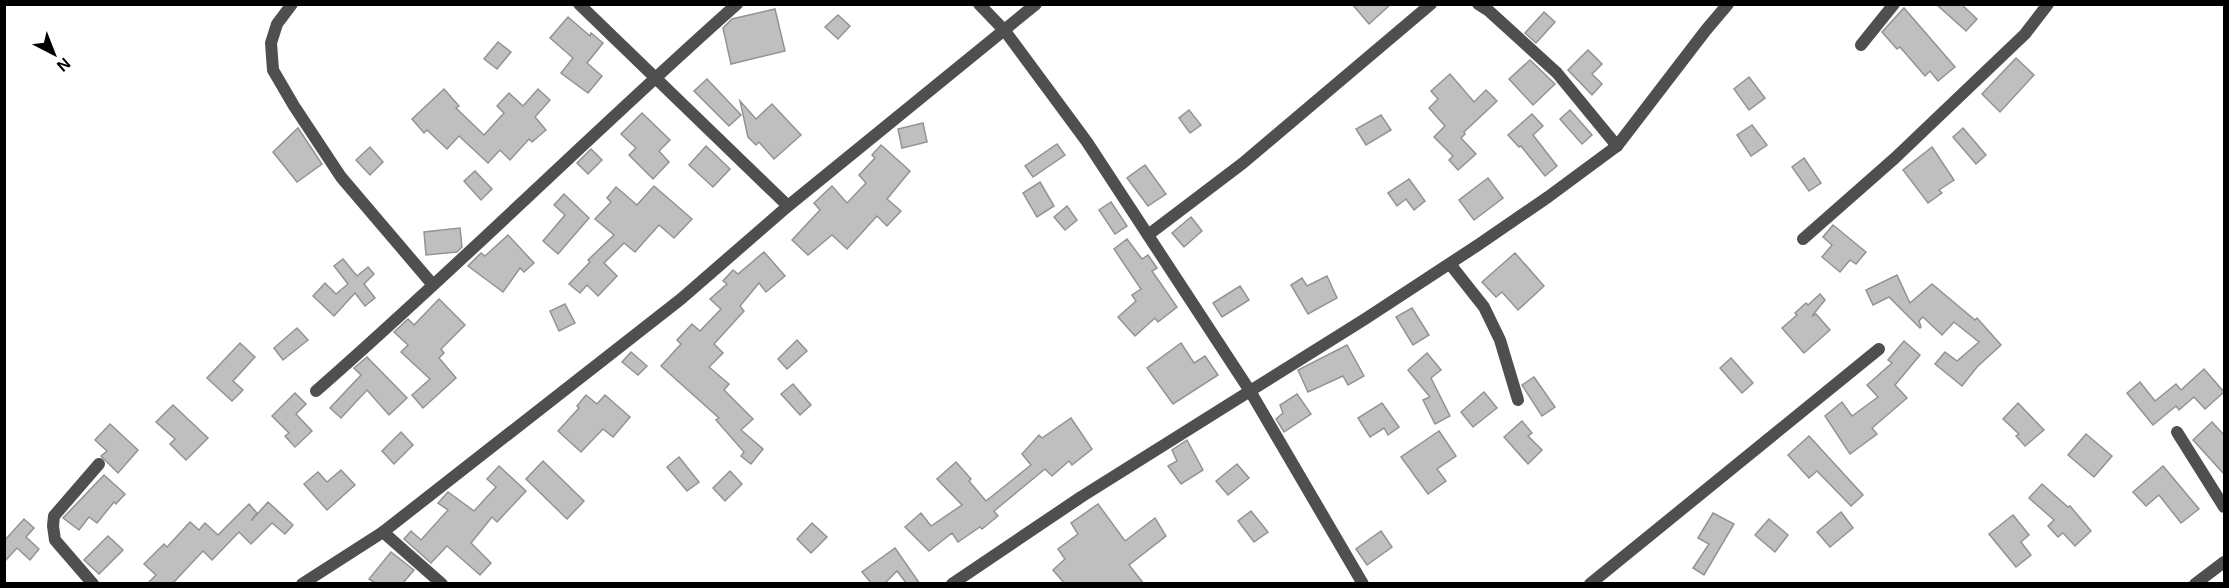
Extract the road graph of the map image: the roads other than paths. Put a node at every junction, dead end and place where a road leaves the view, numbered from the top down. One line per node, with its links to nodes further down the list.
1 (292, 4): 19 (street)
2 (579, 4): 13 (street)
3 (737, 4): 13 (street)
4 (979, 4): 11 (street)
5 (1036, 4): 11 (street)
6 (1431, 4): 16 (street)
7 (1478, 4): 14 (street)
8 (1728, 4): 14 (street)
9 (1894, 4): 12 (street)
10 (2048, 4): 17 (street)
11 (1005, 31): 15 (street); 16 (street)
12 (1861, 45)
13 (654, 77): 15 (street); 19 (street)
14 (1617, 146): 18 (street)
15 (788, 206): 27 (street)
16 (1148, 235): 22 (street)
17 (1803, 239)
18 (1450, 264): 22 (street); 23 (street)
19 (433, 285): 21 (street)
20 (1880, 349): 34 (street)
21 (316, 391)
22 (1250, 391): 29 (street); 33 (street)
23 (1518, 400)
24 (2177, 432): 26 (street)
25 (99, 464): 30 (street)
26 (2224, 507)
27 (383, 532): 31 (street); 32 (street)
28 (2224, 562): 35 (street)
29 (1359, 582)
30 (93, 584)
31 (302, 584)
32 (442, 584)
33 (952, 584)
34 (1590, 584)
35 (2194, 584)

